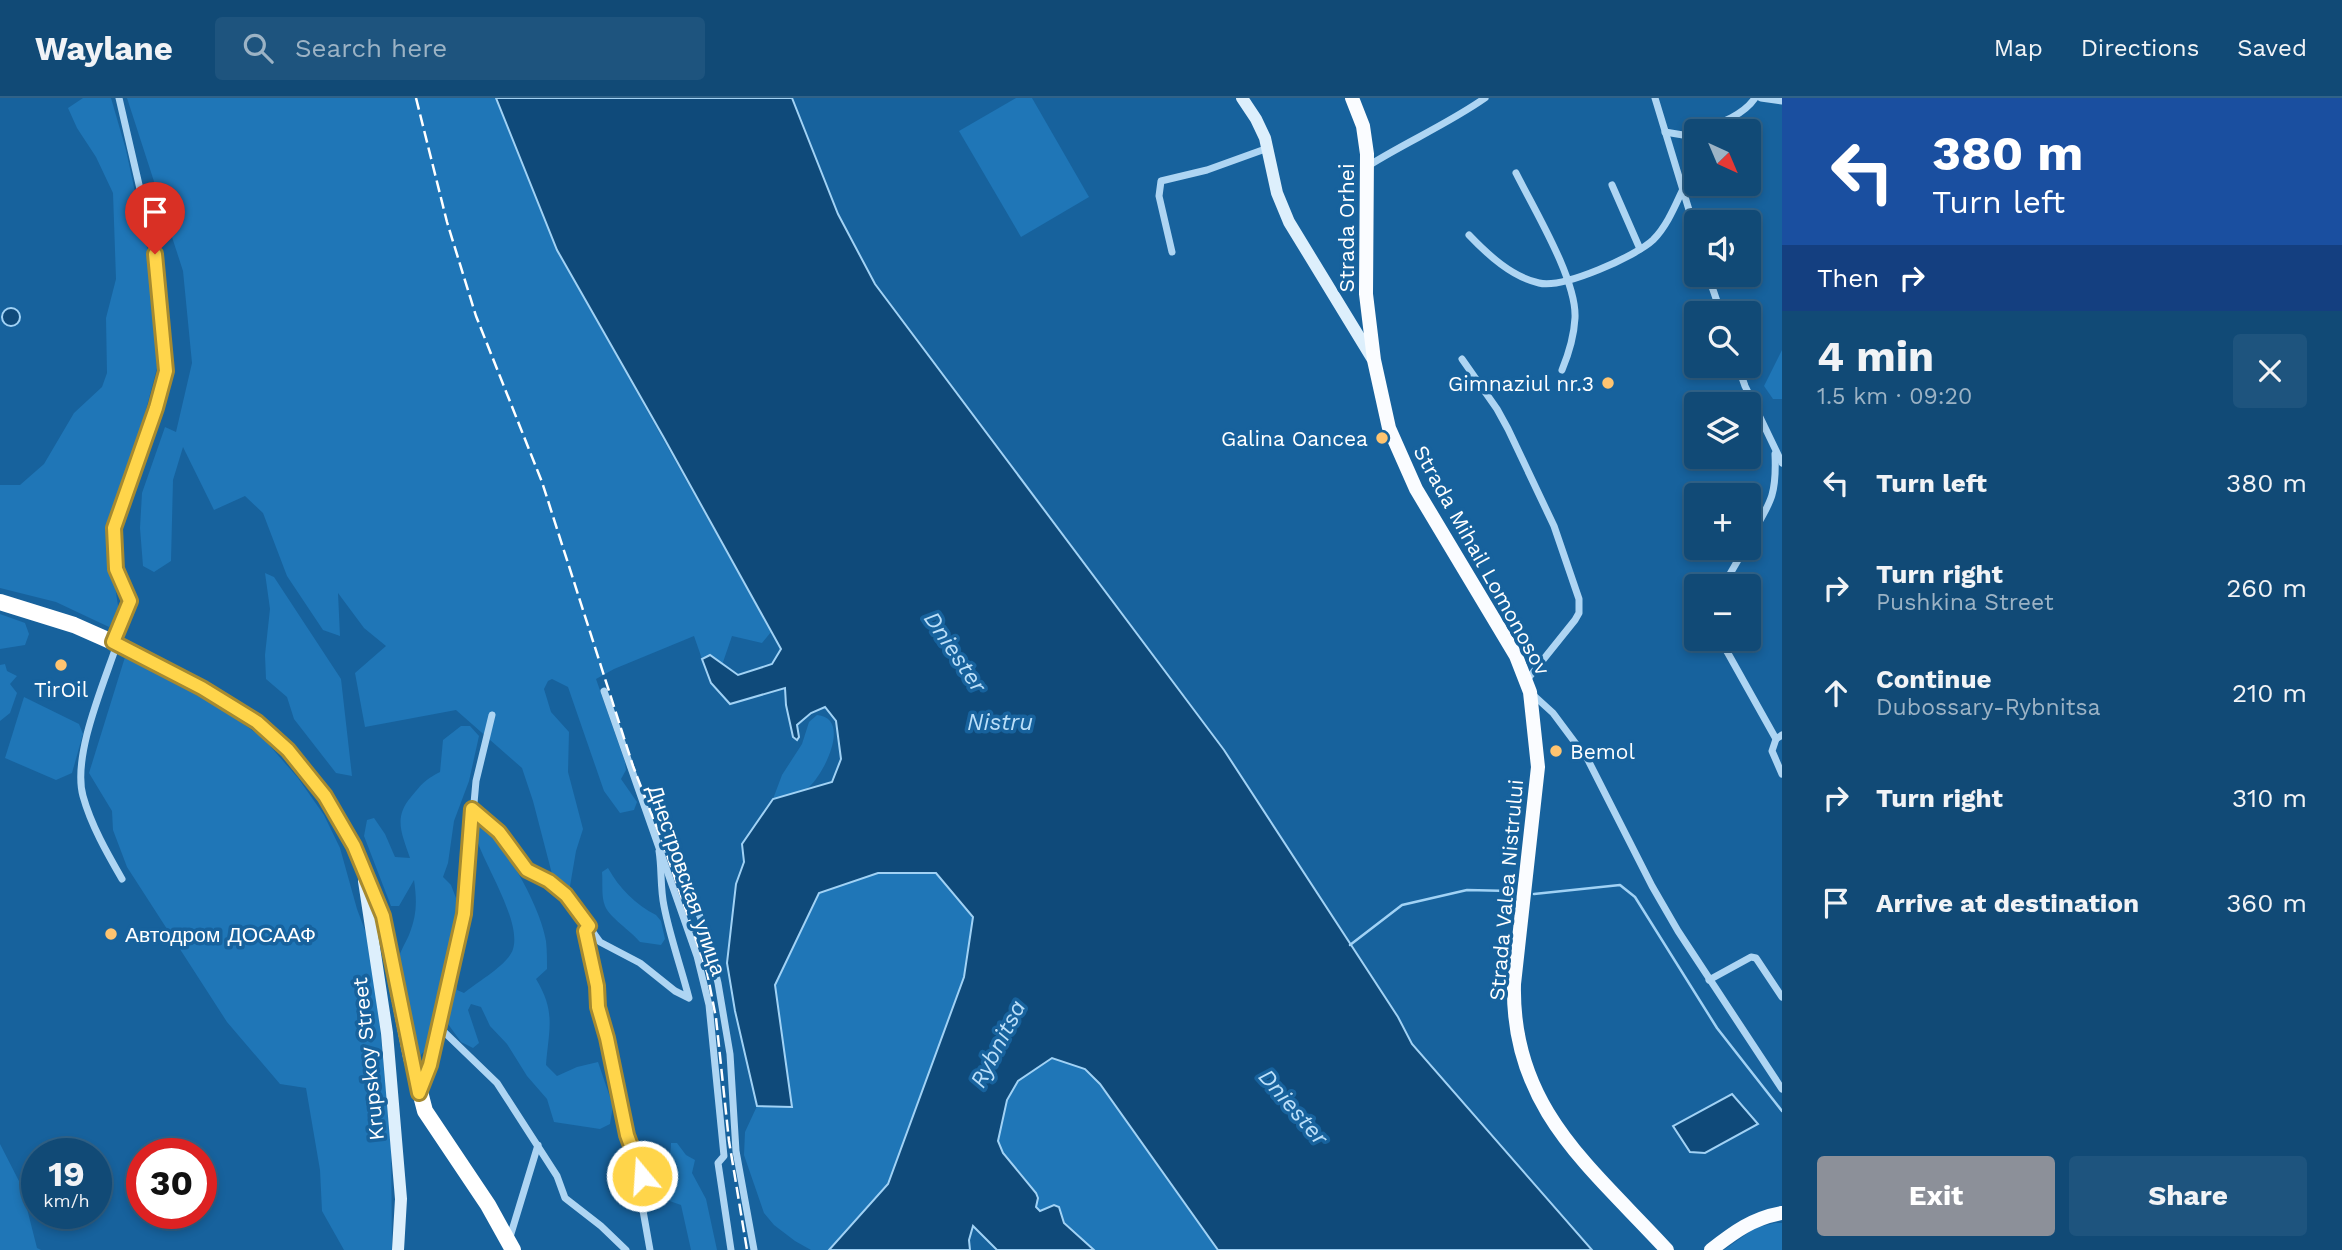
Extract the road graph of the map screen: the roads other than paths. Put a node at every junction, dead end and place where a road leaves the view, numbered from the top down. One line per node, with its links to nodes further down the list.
1 (118, 98): 30 (street)
2 (1242, 98): 12 (street, Strada Mihail Lomonosov)
3 (1352, 98): 13 (main road, Strada Orhei)
4 (1485, 98): 13 (street)
5 (1655, 98): 10 (street)
6 (1755, 98): 9 (street)
7 (1761, 98): 8 (street)
8 (1782, 101)
9 (1729, 119)
10 (1665, 132): 11 (street); 16 (street)
11 (1684, 135)
12 (1268, 148): 20 (street); 23 (street, Strada Mihail Lomonosov)
13 (1368, 166): 23 (main road, Strada Orhei)
14 (1516, 173): 21 (street)
15 (1612, 185): 19 (street)
16 (1683, 188): 17 (street); 19 (street)
17 (1689, 210)
18 (1469, 235): 21 (street)
19 (1640, 249): 21 (street)
20 (1172, 252)
21 (1569, 280): 24 (street)
22 (1462, 359): 32 (street)
23 (1374, 360): 32 (main road, Strada Mihail Lomonosov)
24 (1562, 370)
25 (1742, 378): 26 (street)
26 (1775, 450): 27 (street); 28 (street)
27 (1782, 463)
28 (1761, 518)
29 (0, 602): 30 (highway)
30 (115, 643): 39 (highway); 40 (street)
31 (1727, 651): 35 (street)
32 (1528, 686): 42 (street, Strada Mihail Lomonosov); 55 (main road, Strada Valea Nistrului)
33 (604, 691): 38 (street, Днестровская улица)
34 (492, 715): 37 (street)
35 (1779, 737): 36 (street)
36 (1782, 774)
37 (472, 809): 41 (street); 44 (street)
38 (659, 851): 41 (street); 53 (street, Днестровская улица); 54 (street)
39 (362, 864): 46 (highway); 50 (street, Krupskoy Street)
40 (122, 879)
41 (589, 926): 52 (street)
42 (1709, 980): 43 (street); 45 (street, Strada Mihail Lomonosov)
43 (1782, 997)
44 (438, 1027): 46 (street); 47 (street)
45 (1782, 1089)
46 (419, 1093): 49 (highway)
47 (538, 1145): 49 (street); 51 (street)
48 (1782, 1213): 56 (main road)
49 (511, 1246)
50 (398, 1250)
51 (626, 1250)
52 (650, 1250)
53 (731, 1250)
54 (754, 1250)
55 (1667, 1250)
56 (1711, 1250)

